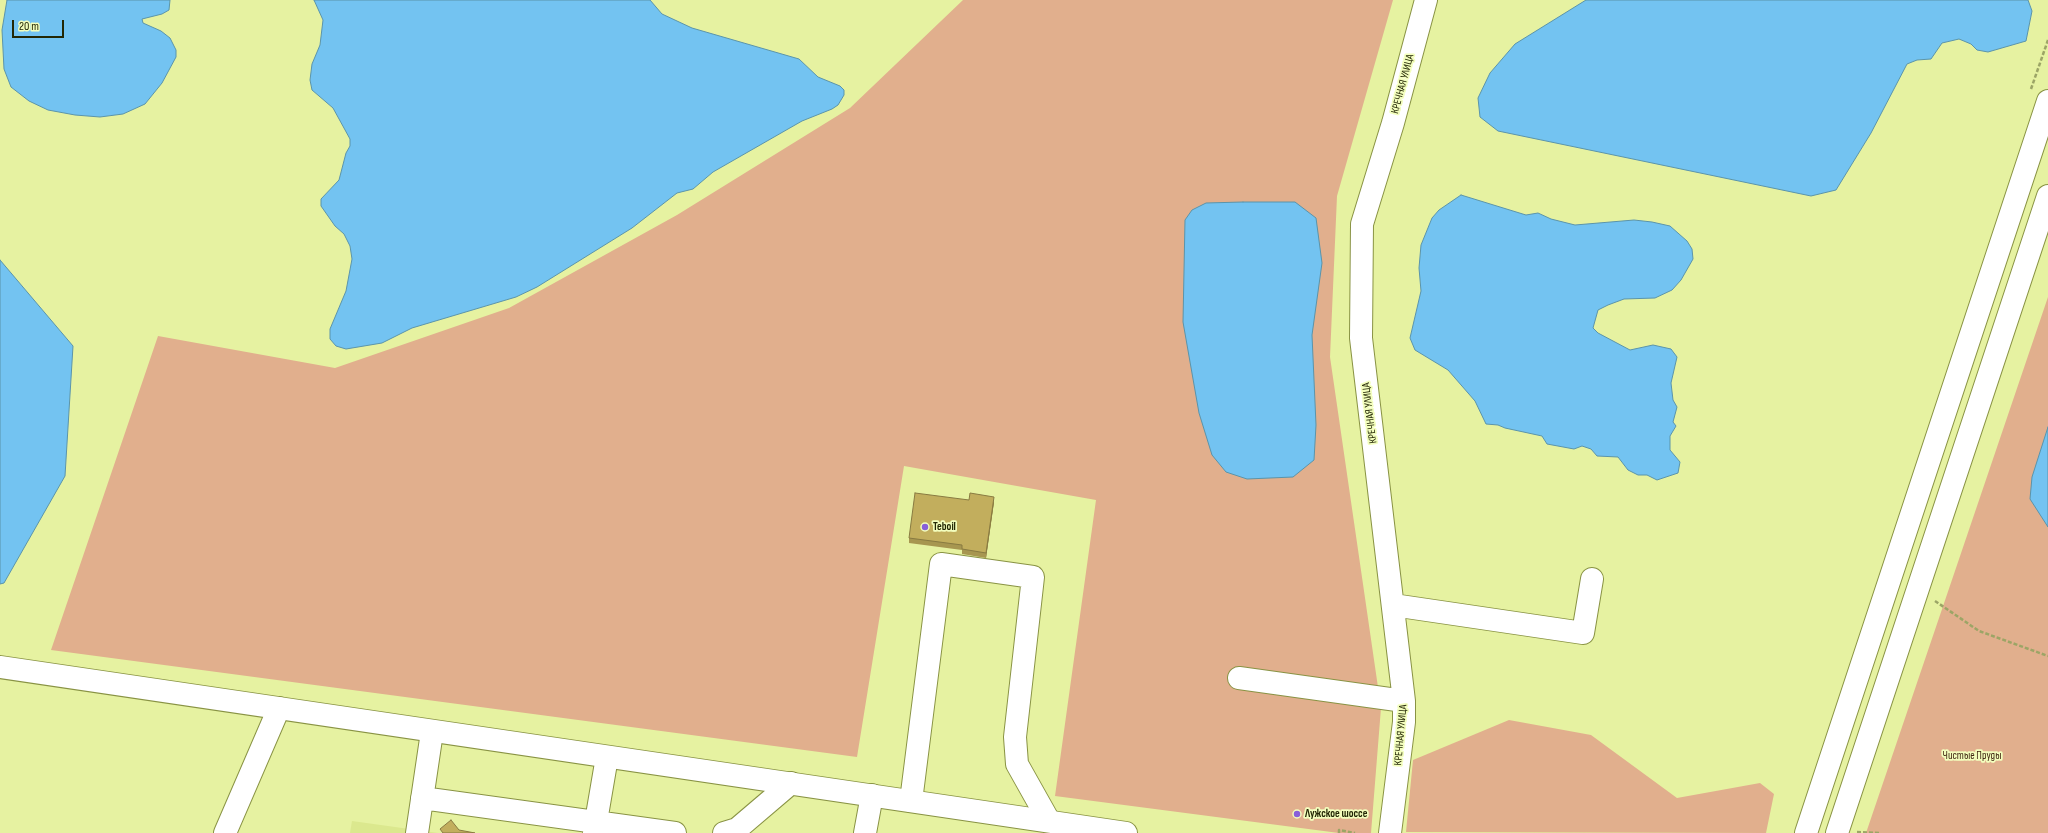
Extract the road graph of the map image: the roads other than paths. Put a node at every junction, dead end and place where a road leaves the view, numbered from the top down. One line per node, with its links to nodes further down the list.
1 (1426, 0): 5 (main road, КРЕЧНАЯ УЛИЦА)
2 (2048, 101): 26 (main road)
3 (2048, 196): 18 (main road)
4 (1592, 578): 5 (main road)
5 (1393, 605): 8 (main road, КРЕЧНАЯ УЛИЦА)
6 (0, 668): 9 (main road)
7 (1239, 678): 8 (main road)
8 (1404, 701): 25 (main road, КРЕЧНАЯ УЛИЦА)
9 (279, 708): 10 (main road); 19 (main road)
10 (432, 732): 11 (main road); 14 (main road)
11 (607, 757): 12 (main road); 17 (main road)
12 (791, 783): 13 (main road); 22 (main road)
13 (872, 795): 15 (main road); 23 (main road)
14 (422, 798): 17 (main road); 20 (main road)
15 (911, 801): 16 (main road); 16 (main road)
16 (1049, 821): 24 (main road)
17 (595, 828): 21 (main road)
18 (1847, 832)
19 (225, 833)
20 (417, 833)
21 (675, 833)
22 (724, 833)
23 (865, 833)
24 (1126, 833)
25 (1390, 833)
26 (1806, 833)

